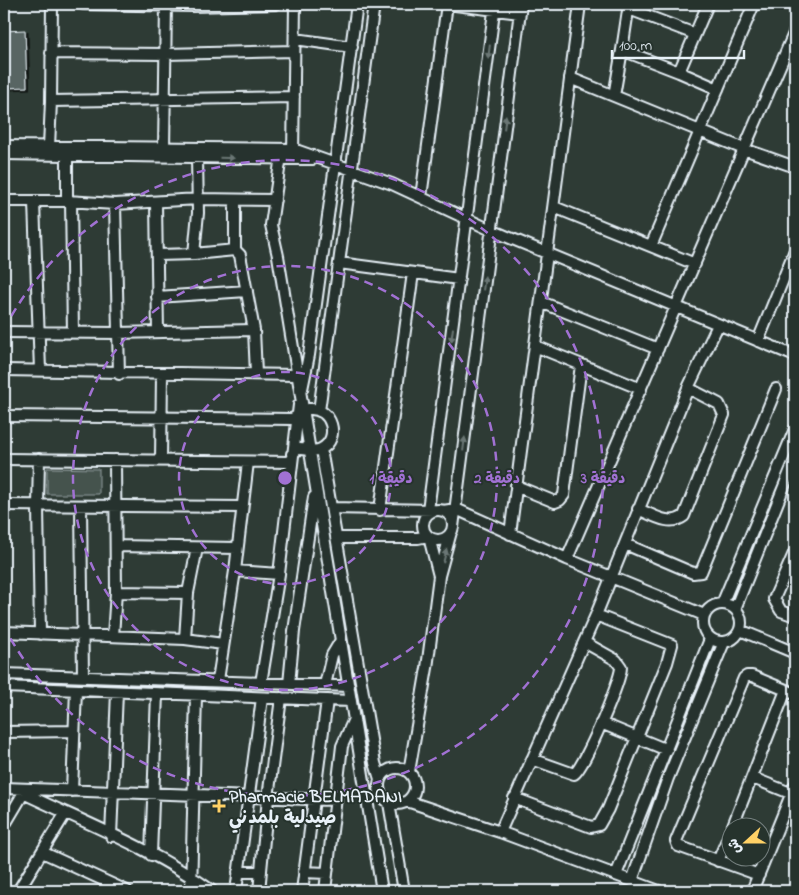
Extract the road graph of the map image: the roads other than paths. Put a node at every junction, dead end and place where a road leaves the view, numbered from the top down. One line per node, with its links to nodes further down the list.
1 (52, 4): 24 (street)
2 (83, 4): 3 (street)
3 (136, 4): 4 (street)
4 (166, 4): 13 (street); 25 (street)
5 (276, 4): 14 (street)
6 (295, 4): 20 (street)
7 (357, 4): 21 (street)
8 (374, 4): 44 (street)
9 (447, 4): 16 (street); 45 (street)
10 (580, 4): 27 (street)
11 (708, 4): 19 (street)
12 (754, 4): 28 (street)
13 (192, 5): 14 (street)
14 (238, 5)
15 (629, 6): 19 (street); 22 (street)
16 (495, 7): 17 (street); 55 (street, one-way to 55)
17 (520, 8): 56 (street, one-way to 17)
18 (795, 30): 37 (street)
19 (695, 34): 26 (street)
20 (294, 39): 21 (street); 23 (street)
21 (352, 47): 42 (street)
22 (622, 50): 26 (street); 29 (street)
23 (294, 51): 25 (street); 30 (street)
24 (51, 53): 25 (street); 31 (street)
25 (165, 54): 32 (street)
26 (679, 72): 28 (street)
27 (570, 78): 29 (street); 54 (street)
28 (718, 89): 33 (street)
29 (614, 96): 33 (street)
30 (294, 97): 32 (street); 39 (street)
31 (51, 101): 32 (street); 35 (street)
32 (164, 101): 36 (street)
33 (700, 131): 37 (street); 57 (street)
34 (4, 146): 35 (street)
35 (49, 147): 36 (street)
36 (164, 149): 39 (street)
37 (744, 149): 43 (street); 64 (street)
38 (4, 154): 40 (street)
39 (288, 154): 41 (street, one-way to 39); 42 (street); 48 (street)
40 (67, 155): 41 (street); 50 (street)
41 (197, 157): 46 (street)
42 (336, 164): 44 (street); 92 (street)
43 (795, 167)
44 (352, 169): 45 (street); 63 (street)
45 (421, 197): 55 (street)
46 (198, 199): 47 (street); 52 (street); 61 (street)
47 (235, 200): 48 (street); 58 (street)
48 (275, 200): 92 (street)
49 (4, 201): 51 (street)
50 (69, 201): 51 (street); 53 (street); 75 (street)
51 (34, 202): 74 (street)
52 (156, 203): 53 (street); 62 (street)
53 (115, 204): 77 (street)
54 (554, 207): 57 (street); 60 (street)
55 (467, 219): 56 (street); 66 (street)
56 (491, 230): 60 (street); 114 (street, one-way to 56)
57 (651, 246): 64 (street)
58 (235, 250): 61 (street); 67 (street)
59 (795, 250): 78 (street)
60 (548, 253): 69 (street); 70 (street)
61 (194, 254): 62 (street)
62 (158, 255): 68 (street)
63 (339, 263): 65 (street); 93 (street)
64 (695, 264): 70 (street)
65 (413, 273): 66 (street); 116 (street)
66 (459, 279): 117 (street, one-way to 117)
67 (247, 291): 68 (street); 72 (street)
68 (157, 297): 76 (street)
69 (541, 302): 79 (street); 80 (street)
70 (676, 306): 71 (street); 80 (street)
71 (718, 325): 78 (street); 89 (street)
72 (254, 330): 76 (street); 87 (street)
73 (4, 332): 74 (street)
74 (37, 332): 75 (street); 84 (street)
75 (73, 332): 77 (street)
76 (158, 332): 77 (street)
77 (117, 333): 85 (street)
78 (758, 342): 81 (street)
79 (535, 346): 82 (street); 106 (street)
80 (658, 349): 90 (street)
81 (795, 356)
82 (581, 365): 90 (street); 106 (street)
83 (4, 370): 84 (street)
84 (40, 370): 85 (street)
85 (119, 374): 86 (street)
86 (162, 374): 87 (street); 96 (street)
87 (256, 374): 88 (street)
88 (295, 374)
89 (688, 388): 115 (street); 115 (street)
90 (641, 389): 127 (street)
91 (776, 389): 122 (street)
92 (301, 394): 94 (street)
93 (319, 411): 94 (street); 98 (street)
94 (301, 414): 96 (street); 98 (street); 99 (street)
95 (4, 416): 96 (street)
96 (162, 416): 104 (street)
97 (795, 429): 134 (street)
98 (316, 450): 99 (street); 107 (street); 113 (street)
99 (292, 458): 105 (street); 129 (street)
100 (4, 459): 101 (street)
101 (40, 459): 103 (street); 109 (street)
102 (795, 459): 135 (street)
103 (115, 460): 104 (street); 112 (street)
104 (161, 460): 105 (street)
105 (248, 462): 111 (street)
106 (516, 486): 119 (street)
107 (316, 487): 146 (street); 155 (street)
108 (4, 505): 109 (street)
109 (38, 506): 110 (street); 141 (street)
110 (81, 506): 112 (street); 142 (street)
111 (242, 506): 112 (street); 125 (street)
112 (114, 507): 123 (street)
113 (332, 508): 116 (street); 121 (street)
114 (456, 509): 117 (street); 118 (street); 119 (street)
115 (638, 509): 122 (street)
116 (380, 510): 117 (street)
117 (434, 512): 118 (street); 120 (street)
118 (452, 529): 120 (street); 130 (street, one-way to 118)
119 (510, 534): 127 (street)
120 (428, 536): 121 (street); 130 (street)
121 (336, 538): 177 (street)
122 (625, 544): 131 (street)
123 (116, 546): 124 (street); 132 (street)
124 (197, 548): 125 (street); 133 (street)
125 (237, 548): 128 (street)
126 (795, 551): 138 (street)
127 (567, 560): 131 (street)
128 (235, 571): 129 (street); 149 (street)
129 (279, 574): 154 (street)
130 (439, 576): 175 (street)
131 (610, 577): 136 (street); 137 (street)
132 (116, 592): 133 (street); 143 (street)
133 (188, 594): 144 (street)
134 (722, 604): 135 (street); 137 (street)
135 (735, 609): 139 (street)
136 (596, 615): 147 (street); 172 (street)
137 (704, 615): 145 (street)
138 (795, 616)
139 (740, 630): 148 (street); 150 (street)
140 (4, 632): 141 (street)
141 (40, 634): 142 (street)
142 (83, 636): 143 (street); 152 (street)
143 (113, 636): 144 (street)
144 (185, 639): 149 (street)
145 (710, 639): 148 (street); 173 (street)
146 (341, 640): 156 (street); 157 (street)
147 (584, 642): 169 (street); 174 (street)
148 (724, 642): 208 (street)
149 (223, 644): 153 (street)
150 (795, 653)
151 (4, 674): 152 (street)
152 (83, 676): 153 (street)
153 (218, 680): 154 (street)
154 (261, 683): 155 (street)
155 (289, 684): 156 (street)
156 (325, 685): 157 (street)
157 (349, 686): 167 (street)
158 (4, 687): 159 (street)
159 (76, 690): 160 (street); 170 (street)
160 (118, 692): 162 (street); 182 (street)
161 (791, 692): 176 (street); 200 (street)
162 (157, 694): 163 (street); 183 (street)
163 (196, 695): 164 (street); 184 (street)
164 (262, 698): 165 (street); 185 (street)
165 (281, 698): 166 (street); 186 (street)
166 (327, 700): 167 (street); 187 (street)
167 (351, 701): 168 (street)
168 (354, 719): 189 (street); 218 (street)
169 (601, 723): 172 (street); 174 (street)
170 (73, 731): 171 (street); 180 (street)
171 (4, 732)
172 (637, 737): 173 (street); 188 (street)
173 (667, 750): 205 (street)
174 (532, 760): 188 (street)
175 (409, 772): 177 (street); 190 (street)
176 (753, 778): 181 (street); 193 (street)
177 (380, 779): 191 (street)
178 (4, 788): 179 (street)
179 (25, 791): 180 (street); 192 (street); 194 (street)
180 (72, 791): 182 (street)
181 (794, 791): 206 (street)
182 (112, 793): 183 (street); 196 (street)
183 (152, 794): 184 (street); 199 (street)
184 (193, 796): 185 (street); 207 (street)
185 (249, 796): 186 (street); 201 (street)
186 (268, 798): 187 (street); 202 (street)
187 (315, 798): 189 (street); 203 (street)
188 (514, 798): 195 (street)
189 (336, 800): 204 (street)
190 (406, 801): 191 (street); 195 (street)
191 (390, 803): 219 (street)
192 (66, 814): 196 (street); 197 (street)
193 (736, 818)
194 (4, 826)
195 (500, 832): 205 (street)
196 (111, 836): 199 (street)
197 (42, 852): 209 (street); 211 (street)
198 (722, 852): 200 (street)
199 (151, 854): 207 (street)
200 (718, 861): 206 (street)
201 (238, 872): 202 (street); 214 (street)
202 (261, 872): 215 (street)
203 (304, 872): 204 (street); 216 (street)
204 (326, 873): 217 (street)
205 (616, 875): 208 (street)
206 (759, 875): 221 (street)
207 (193, 877): 212 (street); 213 (street)
208 (632, 881): 220 (street)
209 (19, 889): 210 (street)
210 (32, 891)
211 (127, 891)
212 (191, 891)
213 (212, 891)
214 (236, 891)
215 (259, 891)
216 (302, 891)
217 (325, 891)
218 (382, 891)
219 (404, 891)
220 (659, 891)
221 (752, 891)

